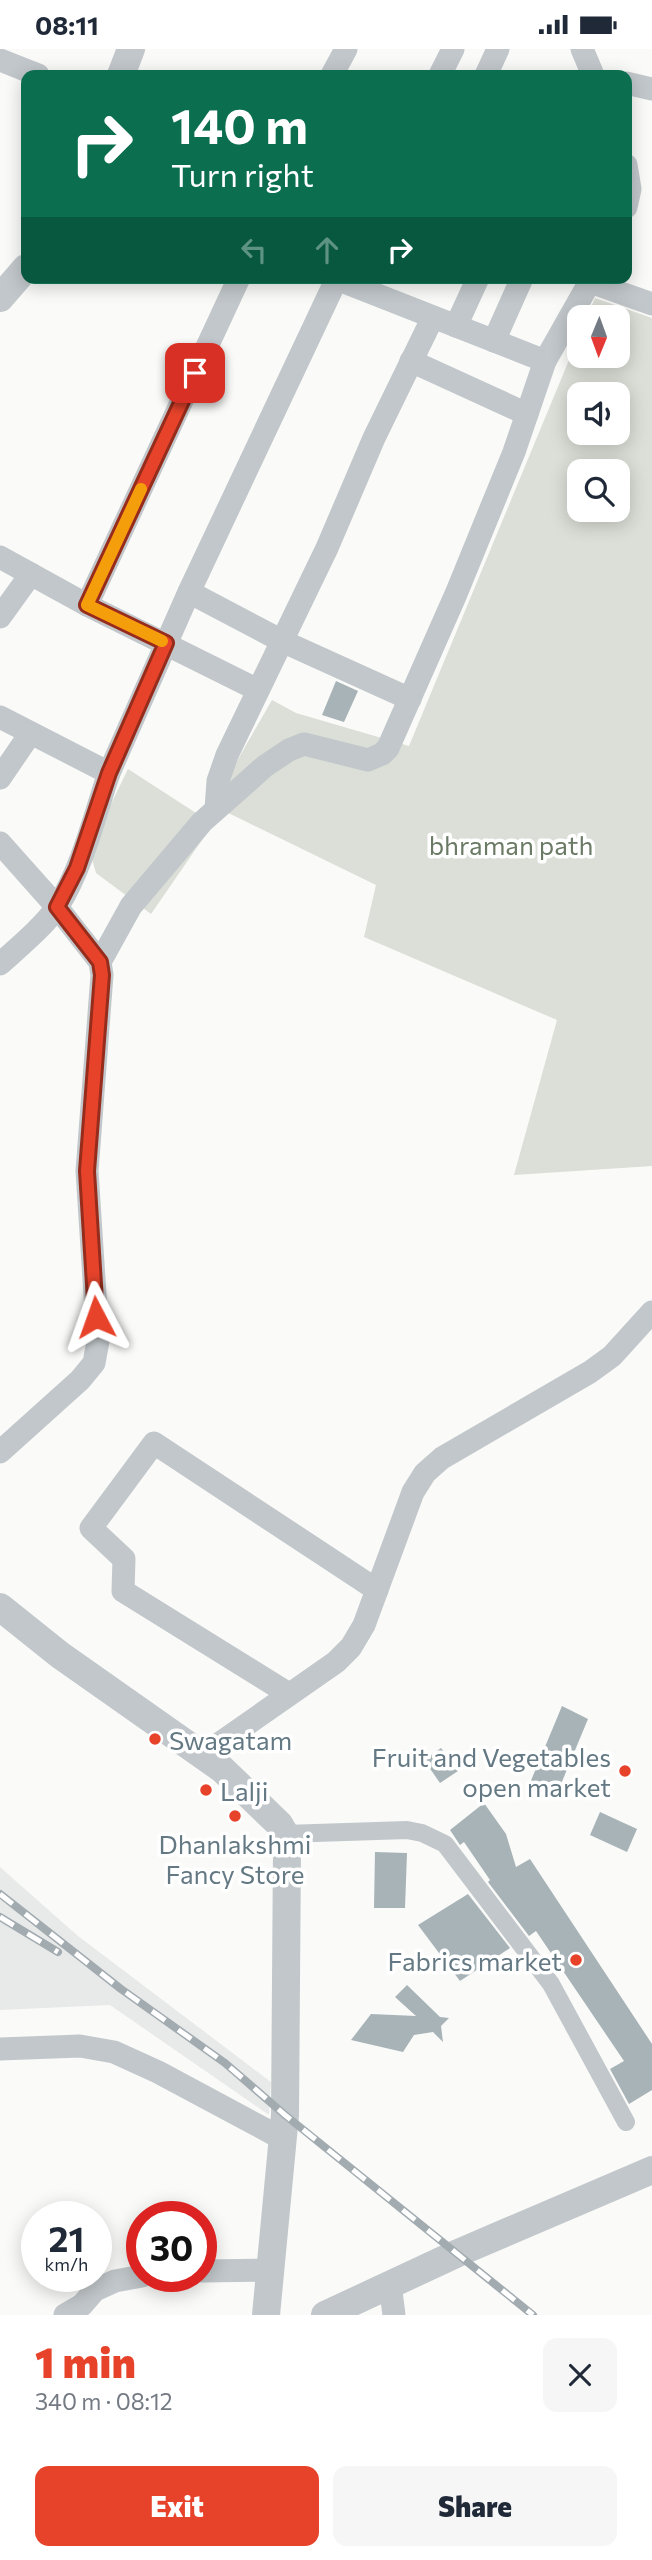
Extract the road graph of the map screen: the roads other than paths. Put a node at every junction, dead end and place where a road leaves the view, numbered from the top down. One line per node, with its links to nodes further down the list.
1 (131, 49): 8 (street)
2 (346, 49): 9 (street)
3 (453, 49): 10 (street)
4 (498, 49): 11 (street)
5 (582, 49): 12 (street)
6 (0, 60): 7 (street)
7 (25, 70)
8 (123, 70)
9 (335, 70)
10 (442, 70)
11 (488, 70)
12 (591, 70)
13 (632, 84): 14 (street)
14 (652, 89)
15 (21, 274): 23 (street)
16 (236, 284): 34 (street)
17 (334, 284): 33 (street)
18 (349, 284): 25 (street)
19 (475, 284): 26 (street)
20 (519, 284): 27 (street)
21 (589, 284): 29 (street)
22 (601, 284): 24 (street)
23 (0, 298)
24 (652, 304)
25 (433, 317): 26 (street); 28 (street)
26 (456, 326): 27 (street)
27 (494, 341): 29 (street)
28 (411, 361): 30 (street); 36 (street)
29 (545, 361): 30 (street)
30 (527, 414): 39 (street)
31 (0, 557): 32 (street)
32 (30, 574): 34 (street); 35 (street)
33 (189, 592): 36 (street); 37 (street)
34 (87, 605): 37 (street)
35 (0, 617)
36 (282, 641): 38 (street); 39 (street)
37 (166, 643): 38 (street); 42 (street)
38 (258, 690): 44 (street)
39 (410, 699): 44 (street)
40 (0, 717): 41 (street)
41 (30, 734): 42 (street); 43 (street)
42 (109, 773): 46 (street)
43 (0, 778)
44 (216, 809): 47 (street)
45 (0, 843): 46 (street)
46 (57, 907): 47 (street); 48 (street)
47 (100, 962): 50 (street)
48 (0, 964)
49 (652, 1312): 51 (street)
50 (0, 1452)
51 (377, 1590): 53 (street); 53 (street)
52 (0, 1607): 54 (street)
53 (289, 1694): 54 (street)
54 (203, 1755): 55 (street)
55 (285, 1834): 57 (street); 58 (street)
56 (0, 2049): 58 (street)
57 (625, 2122)
58 (283, 2139): 60 (street)
59 (652, 2170): 63 (street)
60 (270, 2270): 61 (street); 65 (street)
61 (217, 2271)
62 (126, 2279): 64 (street)
63 (390, 2284): 66 (street); 67 (street)
64 (65, 2315)
65 (266, 2315)
66 (325, 2315)
67 (394, 2315)

